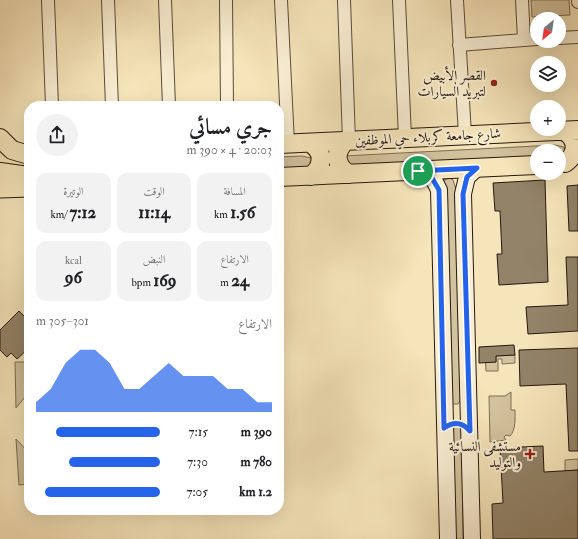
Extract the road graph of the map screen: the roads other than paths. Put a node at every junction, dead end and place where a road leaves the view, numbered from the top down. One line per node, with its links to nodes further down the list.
1 (48, 0): 15 (street)
2 (108, 0): 16 (street)
3 (165, 0): 17 (street)
4 (226, 0): 18 (street)
5 (281, 0): 19 (street)
6 (344, 0): 24 (street)
7 (399, 0): 23 (street)
8 (457, 0): 14 (street)
9 (522, 0): 12 (street)
10 (578, 36): 11 (street)
11 (566, 37)
12 (524, 40): 13 (street); 14 (street)
13 (530, 40)
14 (459, 45): 21 (street)
15 (52, 101)
16 (112, 101)
17 (169, 101)
18 (227, 101)
19 (282, 101)
20 (571, 130): 21 (main road, شارع جامعة كربلاء حي الموظفين); 28 (main road)
21 (465, 135): 23 (main road, شارع جامعة كربلاء حي الموظفين)
22 (0, 138): 27 (main road)
23 (405, 138): 24 (main road, شارع جامعة كربلاء حي الموظفين)
24 (348, 141): 25 (main road, شارع جامعة كربلاء حي الموظفين); 33 (main road)
25 (310, 143): 26 (main road, شارع جامعة كربلاء حي الموظفين); 35 (main road)
26 (284, 144)
27 (24, 154)
28 (567, 163)
29 (530, 165): 30 (main road)
30 (477, 168): 31 (main road); 39 (main road)
31 (418, 171): 33 (main road); 40 (main road)
32 (0, 172): 34 (main road)
33 (349, 174): 35 (main road)
34 (24, 175)
35 (311, 176): 36 (main road)
36 (284, 177)
37 (24, 187): 38 (highway)
38 (0, 188)
39 (470, 401): 40 (main road); 42 (main road)
40 (443, 403): 41 (main road)
41 (444, 428): 42 (main road); 43 (main road)
42 (470, 431): 44 (main road)
43 (448, 539)
44 (472, 539)

